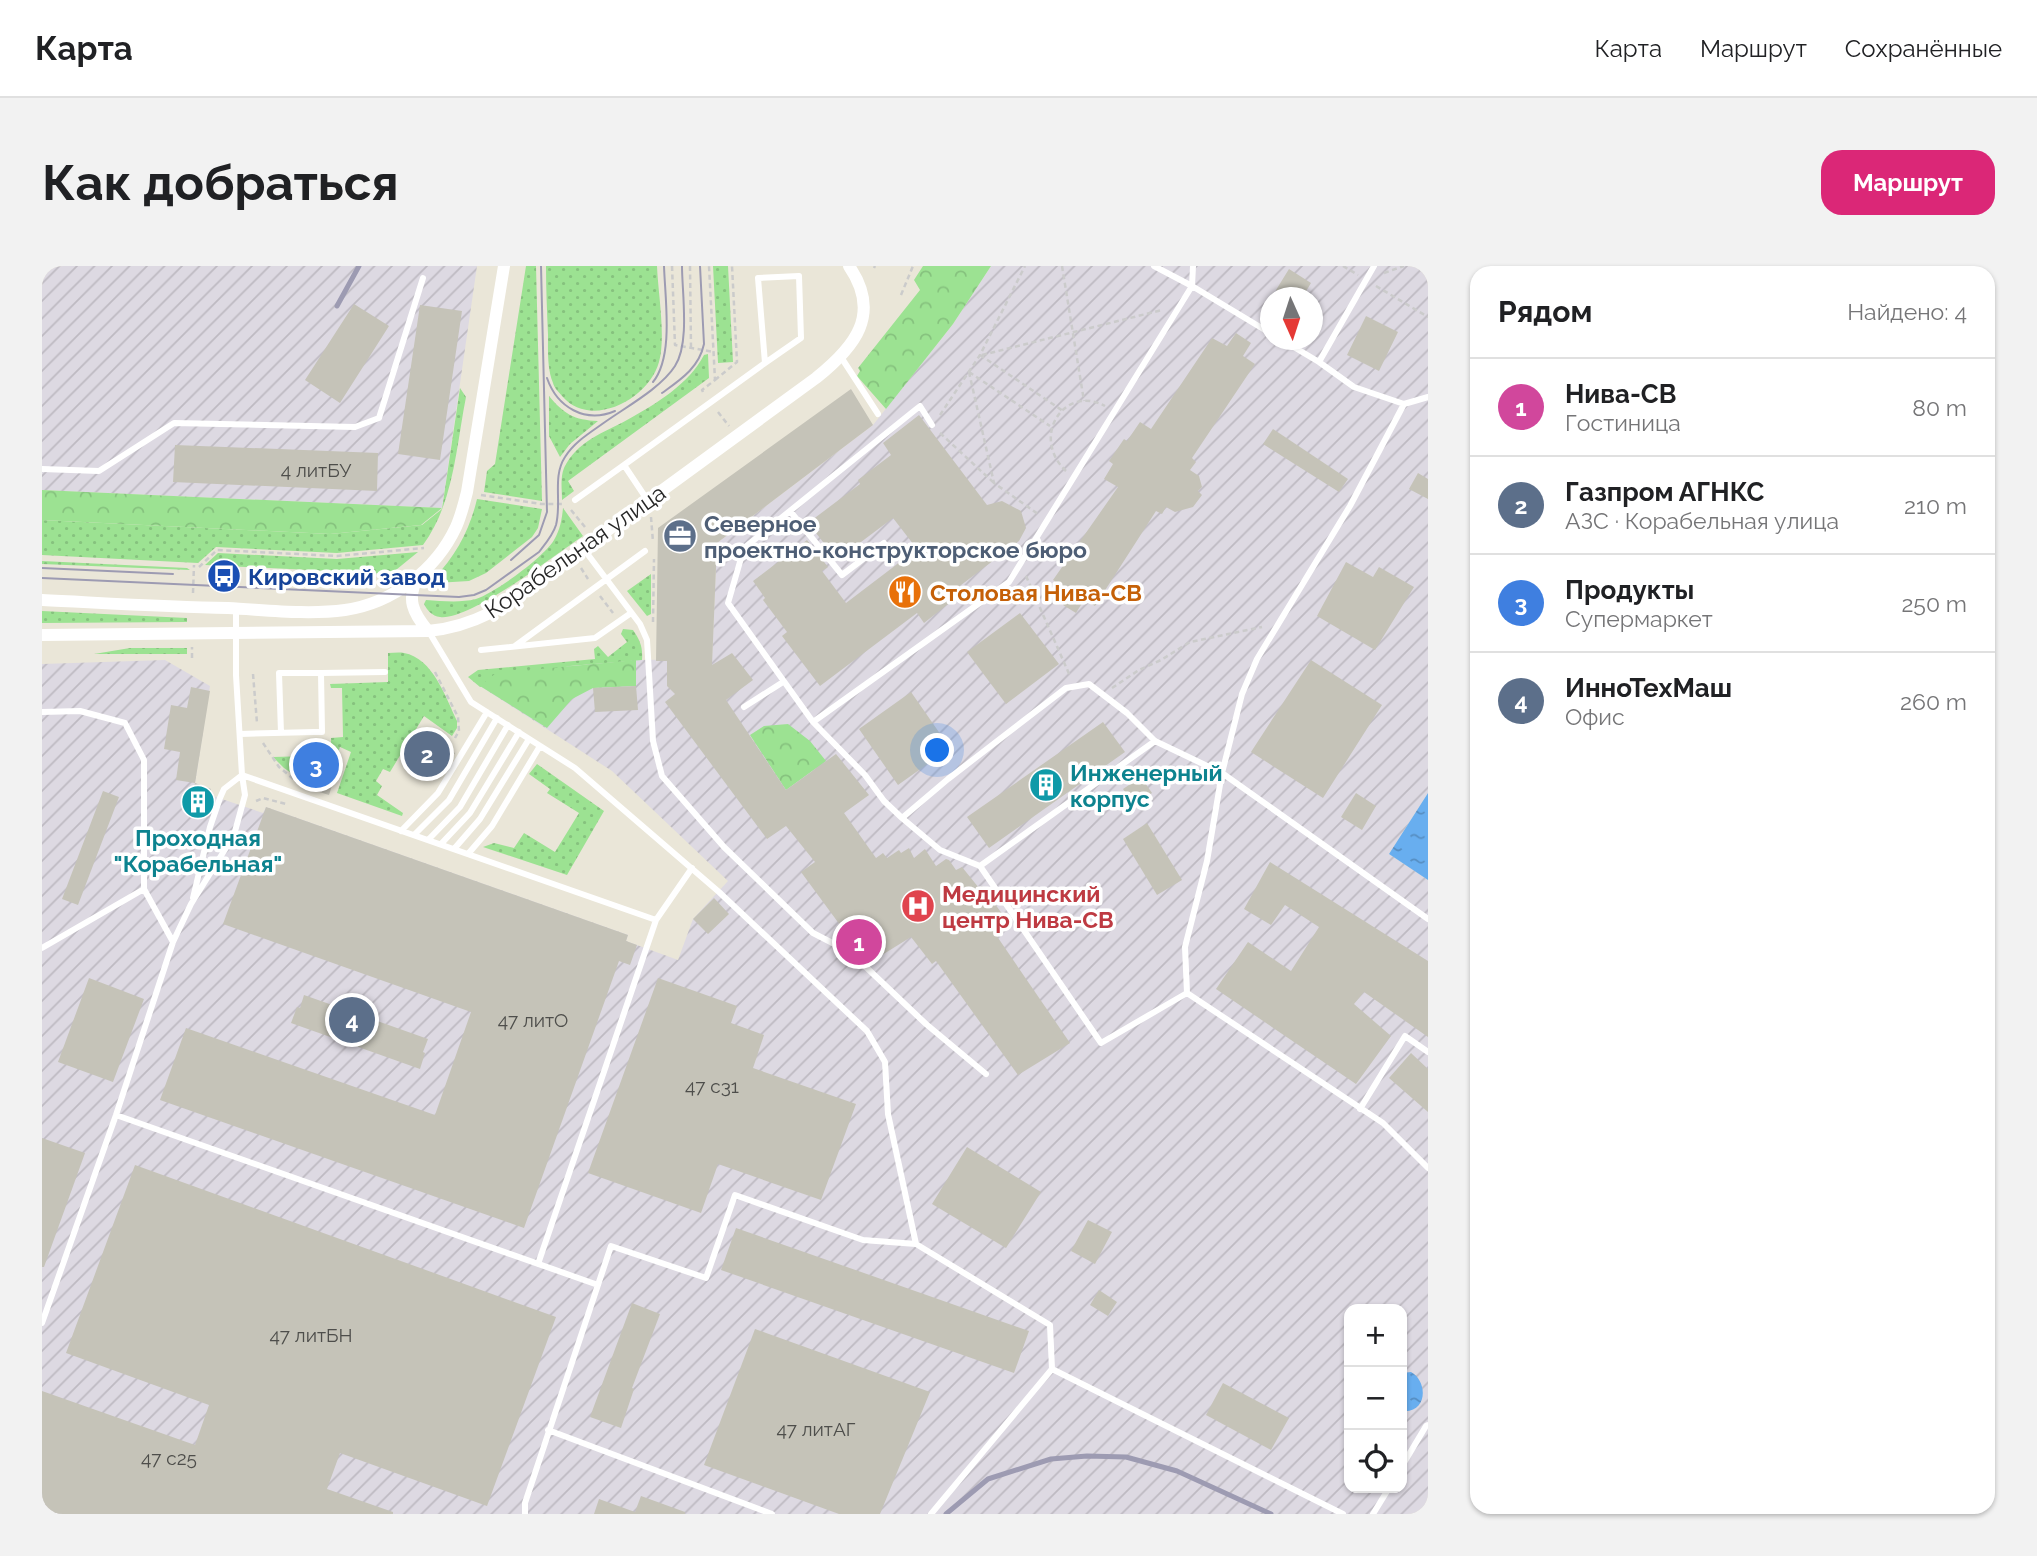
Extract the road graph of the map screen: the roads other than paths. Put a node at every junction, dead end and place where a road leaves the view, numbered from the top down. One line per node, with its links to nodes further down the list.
1 (504, 266): 25 (street)
2 (849, 266): 10 (street, Корабельная улица)
3 (1154, 266): 7 (lane)
4 (1192, 266): 7 (lane)
5 (1374, 266): 11 (lane)
6 (423, 278): 18 (lane)
7 (1192, 286): 8 (lane); 42 (lane)
8 (1260, 327)
9 (1299, 350): 11 (lane)
10 (841, 357): 15 (lane); 20 (street, Корабельная улица)
11 (1319, 362): 14 (lane)
12 (765, 363): 12 (lane); 17 (lane)
13 (1428, 397): 14 (lane)
14 (1404, 404): 50 (lane)
15 (878, 414)
16 (932, 425): 21 (lane)
17 (624, 465): 19 (lane); 20 (lane)
18 (42, 469)
19 (575, 500)
20 (648, 501): 23 (street, Корабельная улица)
21 (790, 511): 22 (lane); 37 (lane)
22 (884, 543)
23 (583, 548): 26 (lane); 30 (street, Корабельная улица)
24 (645, 551): 26 (lane)
25 (418, 577): 28 (street); 30 (street)
26 (606, 579): 29 (lane); 33 (lane)
27 (42, 600): 28 (street)
28 (236, 609): 31 (lane)
29 (631, 613): 33 (lane); 69 (lane)
30 (428, 631): 31 (street, Корабельная улица); 40 (lane)
31 (237, 634): 32 (street, Корабельная улица); 46 (lane)
32 (42, 635)
33 (514, 646): 34 (lane)
34 (481, 650)
35 (385, 672): 36 (lane)
36 (321, 673): 45 (lane); 45 (lane)
37 (783, 682): 38 (lane); 42 (lane)
38 (744, 707)
39 (42, 712): 61 (lane)
40 (486, 712): 41 (lane); 53 (lane)
41 (497, 718): 43 (lane); 54 (lane)
42 (813, 722): 52 (lane)
43 (508, 725): 44 (lane); 55 (lane)
44 (519, 732): 47 (lane); 56 (lane)
45 (281, 733): 46 (lane)
46 (240, 734): 51 (lane)
47 (529, 739): 49 (lane); 57 (lane)
48 (1155, 741): 50 (lane); 52 (lane); 59 (lane)
49 (540, 746): 58 (lane); 60 (lane)
50 (1222, 773): 63 (lane); 67 (lane)
51 (242, 775): 53 (lane); 62 (lane); 62 (lane)
52 (902, 818): 59 (lane)
53 (401, 831): 54 (lane)
54 (414, 835): 55 (lane)
55 (428, 840): 56 (lane)
56 (441, 844): 57 (lane)
57 (454, 849): 58 (lane)
58 (468, 853): 64 (lane)
59 (980, 866): 67 (lane)
60 (692, 868): 64 (lane); 73 (lane)
61 (144, 889): 65 (lane); 66 (lane)
62 (191, 904): 65 (lane)
63 (1428, 919)
64 (656, 920): 74 (lane)
65 (173, 942): 71 (lane)
66 (42, 948)
67 (1187, 993): 70 (lane)
68 (1428, 1052): 70 (lane)
69 (986, 1074)
70 (1360, 1108): 72 (lane)
71 (116, 1115): 74 (lane); 76 (lane)
72 (1428, 1168)
73 (916, 1244): 75 (lane); 78 (lane)
74 (538, 1264): 75 (lane)
75 (598, 1284): 80 (lane)
76 (43, 1315): 77 (lane)
77 (42, 1323)
78 (1052, 1369): 85 (lane); 86 (lane)
79 (1428, 1425): 81 (lane)
80 (548, 1430): 83 (lane); 84 (lane)
81 (1407, 1458)
82 (1386, 1493): 87 (lane)
83 (526, 1514)
84 (772, 1514)
85 (931, 1514)
86 (1343, 1514)
87 (1373, 1514)

